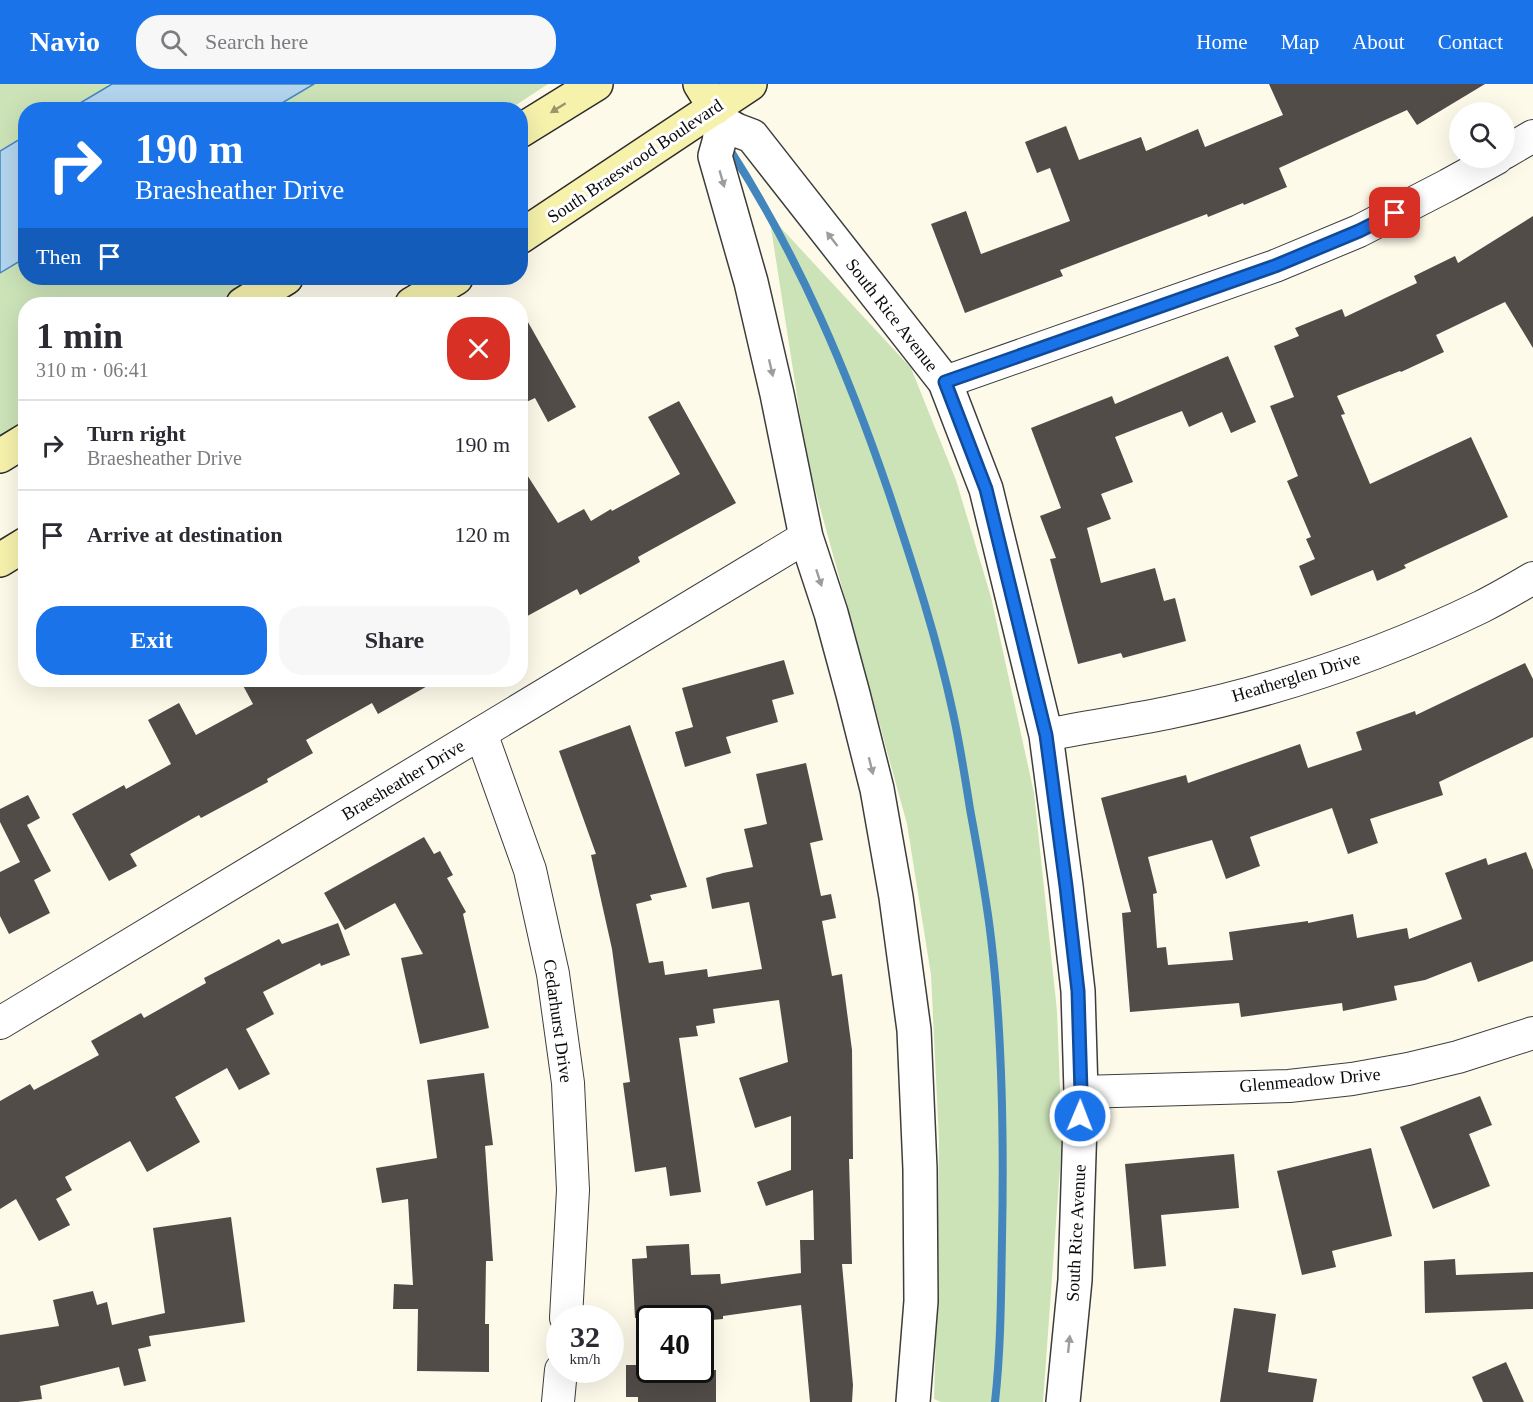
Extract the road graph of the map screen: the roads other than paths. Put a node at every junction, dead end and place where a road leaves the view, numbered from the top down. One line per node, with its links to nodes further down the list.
1 (596, 84): 4 (main road, one-way to 4)
2 (750, 84): 3 (main road, South Braeswood Boulevard)
3 (712, 105): 8 (main road, South Braeswood Boulevard); 13 (street, South Rice Avenue, one-way to 3); 16 (street, one-way to 16)
4 (528, 126)
5 (1533, 136): 6 (street)
6 (1515, 147)
7 (1479, 168): 13 (street)
8 (528, 232)
9 (274, 285): 11 (main road)
10 (444, 285): 12 (main road)
11 (255, 297)
12 (424, 297)
13 (945, 382): 21 (street, South Rice Avenue)
14 (18, 445): 15 (main road)
15 (0, 456)
16 (806, 537): 20 (street, Braesheather Drive); 28 (street, one-way to 28)
17 (18, 549): 18 (main road)
18 (0, 560)
19 (1533, 578): 21 (street, Heatherglen Drive)
20 (481, 733): 22 (street, Braesheather Drive); 25 (street, Cedarhurst Drive)
21 (1046, 735): 24 (street, South Rice Avenue)
22 (0, 1023)
23 (1533, 1033): 24 (street, Glenmeadow Drive)
24 (1081, 1092): 29 (street, South Rice Avenue, one-way to 24)
25 (568, 1305)
26 (560, 1383): 27 (street)
27 (558, 1402)
28 (913, 1402)
29 (1063, 1402)

